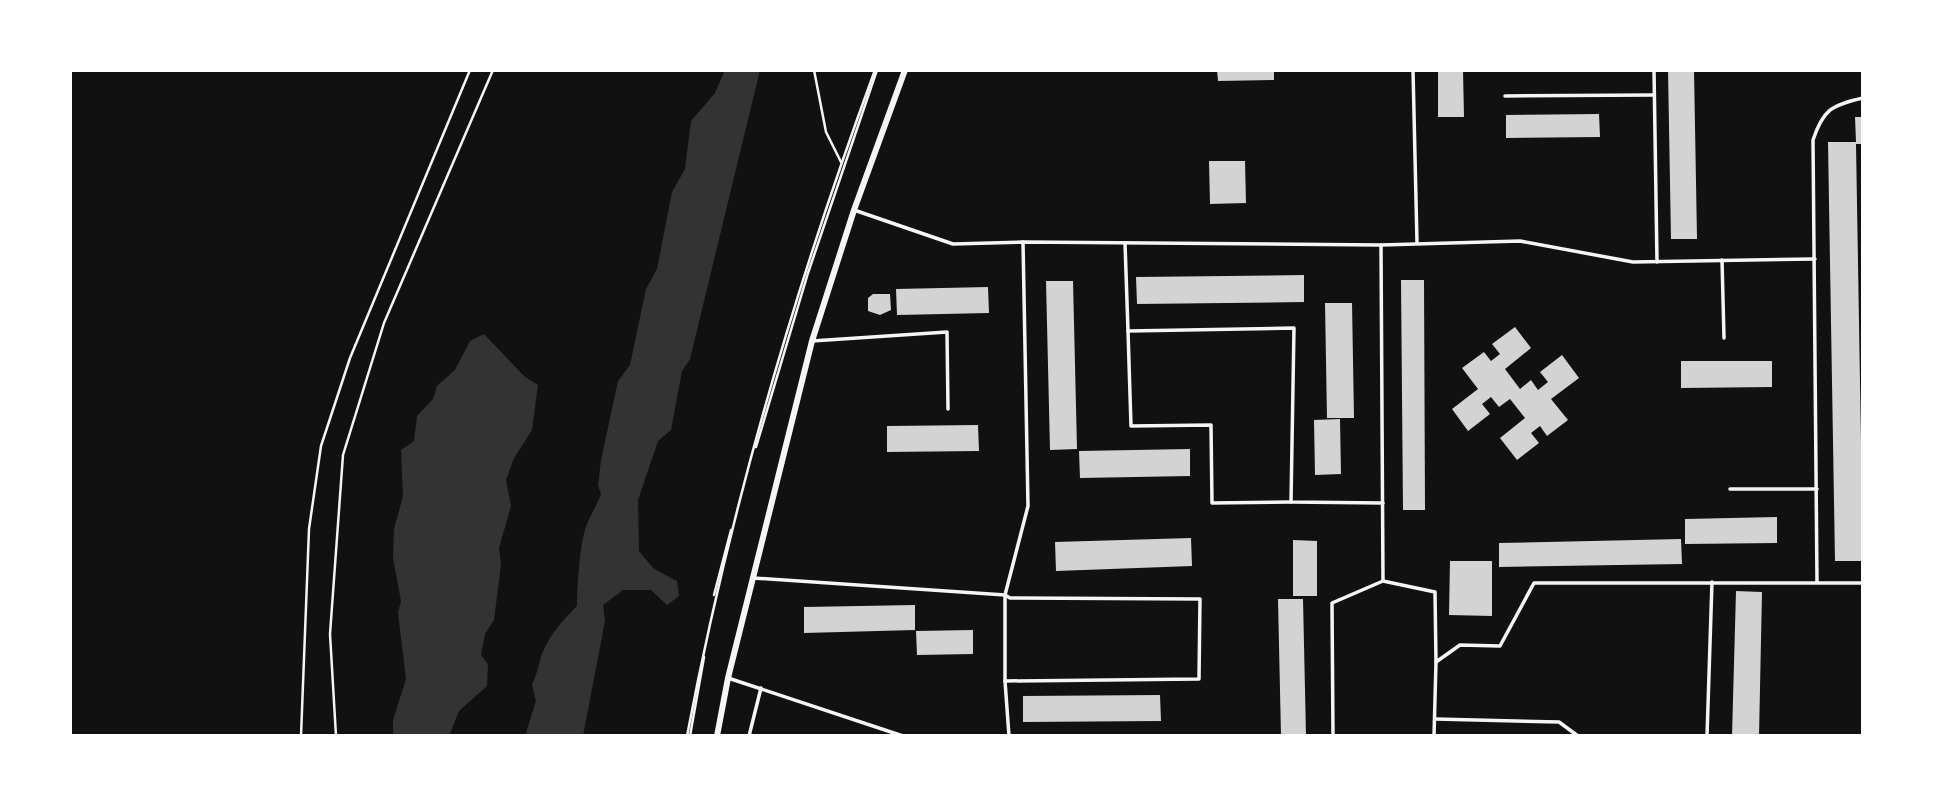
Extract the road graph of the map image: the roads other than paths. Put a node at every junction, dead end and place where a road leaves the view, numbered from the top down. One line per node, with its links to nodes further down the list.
1 (905, 70): 7 (street)
2 (1413, 70): 10 (lane)
3 (1654, 70): 4 (lane)
4 (1654, 94): 5 (lane); 14 (lane)
5 (1505, 96)
6 (1863, 98): 12 (lane)
7 (854, 210): 8 (lane); 17 (street)
8 (1023, 242): 9 (lane); 28 (lane)
9 (1125, 243): 11 (lane); 15 (lane)
10 (1417, 243): 11 (lane); 14 (lane)
11 (1381, 245): 22 (lane)
12 (1815, 259): 13 (lane); 20 (lane)
13 (1722, 260): 14 (lane); 16 (lane)
14 (1657, 262)
15 (1128, 331): 21 (lane); 21 (lane)
16 (1724, 338)
17 (812, 341): 18 (lane); 23 (street)
18 (948, 409)
19 (1730, 489): 20 (lane)
20 (1816, 489): 26 (lane)
21 (1292, 502): 22 (lane)
22 (1383, 503): 24 (lane)
23 (753, 578): 28 (lane); 30 (street)
24 (1383, 581): 29 (lane); 38 (lane)
25 (1712, 582): 26 (lane); 29 (lane); 41 (lane)
26 (1817, 582): 27 (lane)
27 (1863, 583)
28 (1005, 595): 31 (lane); 31 (lane)
29 (1436, 662): 33 (lane)
30 (728, 678): 32 (lane); 34 (street)
31 (1005, 681): 37 (lane)
32 (761, 688): 35 (lane); 36 (lane)
33 (1435, 719): 39 (lane); 40 (lane)
34 (718, 736)
35 (749, 736)
36 (904, 736)
37 (1009, 736)
38 (1333, 736)
39 (1434, 736)
40 (1578, 736)
41 (1707, 736)

